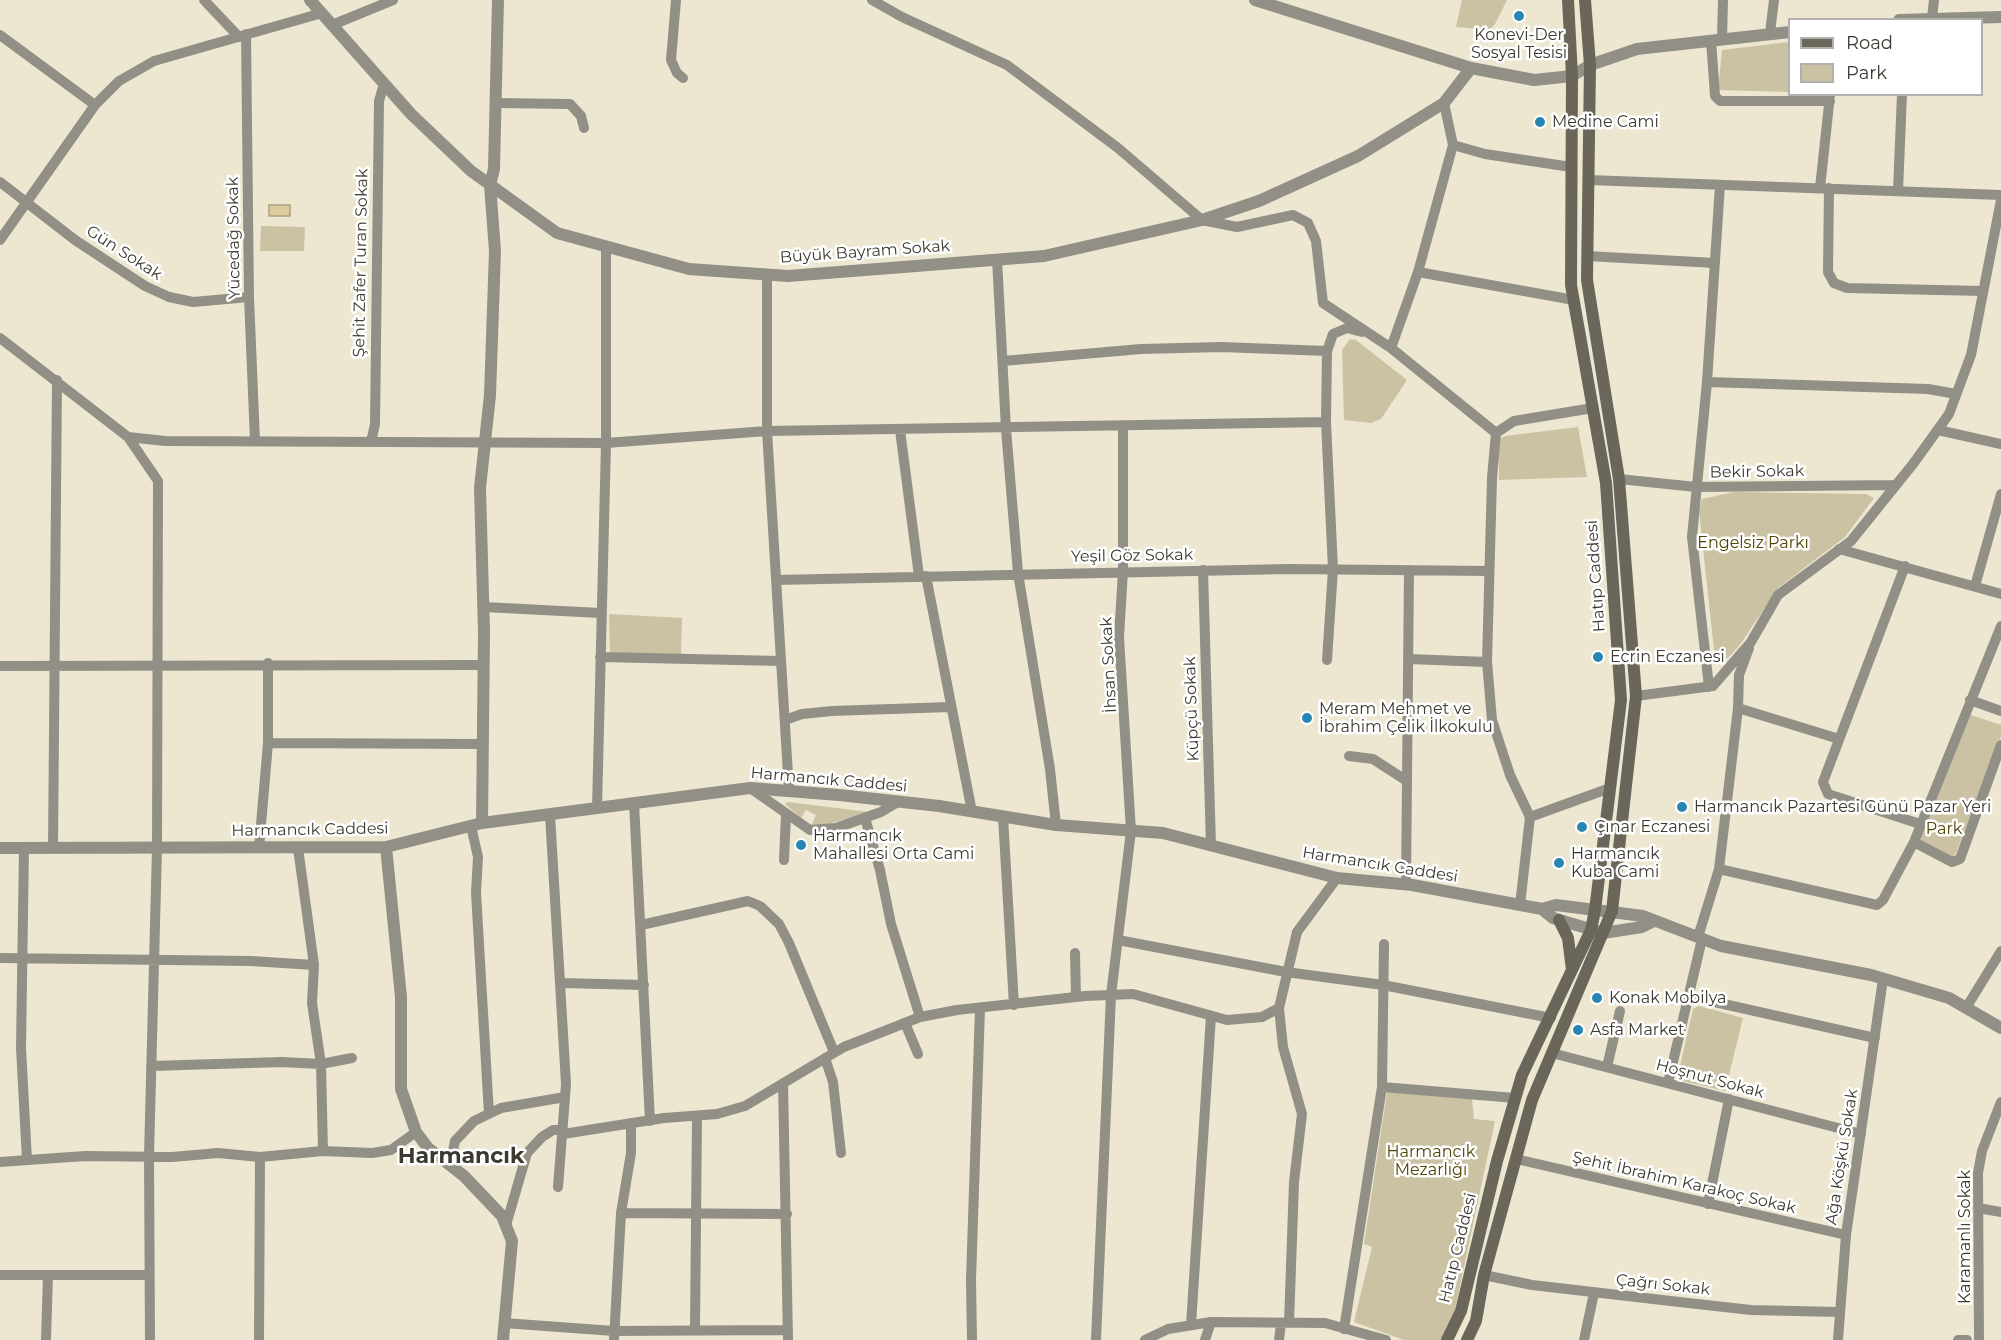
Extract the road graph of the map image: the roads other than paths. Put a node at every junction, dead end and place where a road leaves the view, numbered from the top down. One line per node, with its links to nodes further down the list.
1 (204, 0): 20 (street)
2 (310, 0): 13 (street, Büyük Bayram Sokak)
3 (393, 0): 16 (street)
4 (498, 0): 29 (street)
5 (676, 0): 25 (street)
6 (872, 0): 44 (street)
7 (1255, 0): 23 (street)
8 (1568, 0): 24 (main road, Hatıp Caddesi)
9 (1585, 0): 22 (main road, Hatıp Caddesi)
10 (1723, 0): 21 (street)
11 (1774, 0): 18 (street)
12 (1934, 0): 15 (street)
13 (322, 13): 16 (street, Büyük Bayram Sokak); 20 (street)
14 (2001, 17): 15 (street)
15 (1932, 18)
16 (332, 25): 26 (street, Büyük Bayram Sokak)
17 (1788, 32): 18 (street)
18 (1770, 33): 21 (street)
19 (0, 35): 31 (street)
20 (243, 36): 31 (street); 53 (street, Yücedağ Sokak)
21 (1716, 39): 22 (street); 28 (street)
22 (1590, 65): 24 (street); 35 (main road, Hatıp Caddesi)
23 (1470, 68): 24 (street); 30 (street, Büyük Bayram Sokak)
24 (1572, 76): 34 (main road, Hatıp Caddesi)
25 (683, 78)
26 (384, 84): 37 (street, Büyük Bayram Sokak); 73 (street, Şehit Zafer Turan Sokak)
27 (1902, 96): 40 (street)
28 (1830, 98): 39 (street)
29 (496, 103): 32 (street); 37 (street)
30 (1444, 103): 33 (street); 44 (street, Büyük Bayram Sokak)
31 (95, 105): 43 (street)
32 (584, 128)
33 (1453, 145): 34 (street); 50 (street)
34 (1572, 166): 54 (main road, Hatıp Caddesi)
35 (1588, 180): 38 (street); 47 (main road, Hatıp Caddesi)
36 (0, 182): 43 (street, Gün Sokak)
37 (490, 185): 46 (street, Büyük Bayram Sokak); 74 (street)
38 (1720, 185): 39 (street); 49 (street)
39 (1825, 188): 40 (street); 52 (street)
40 (1898, 191): 41 (street)
41 (2001, 195)
42 (2001, 200): 52 (street)
43 (26, 201): 45 (street); 53 (street, Gün Sokak)
44 (1202, 220): 48 (street, Büyük Bayram Sokak); 55 (street)
45 (0, 240)
46 (606, 248): 51 (street, Büyük Bayram Sokak); 75 (street)
47 (1587, 256): 49 (street); 77 (main road, Hatıp Caddesi)
48 (997, 259): 51 (street, Büyük Bayram Sokak); 59 (street)
49 (1715, 263): 61 (street)
50 (1418, 272): 54 (street); 57 (street)
51 (767, 275): 69 (street)
52 (1983, 291): 62 (street)
53 (249, 297): 72 (street, Yücedağ Sokak)
54 (1574, 300): 63 (main road, Hatıp Caddesi)
55 (1368, 333): 57 (street); 58 (street)
56 (0, 338): 60 (street)
57 (1391, 348): 70 (street)
58 (1326, 351): 59 (street); 64 (street)
59 (1002, 361): 66 (street)
60 (57, 380): 71 (street); 106 (street)
61 (1707, 382): 62 (street); 79 (street)
62 (1956, 394): 68 (street)
63 (1593, 408): 70 (street); 121 (main road, Hatıp Caddesi)
64 (1326, 422): 65 (street); 83 (street)
65 (1123, 426): 66 (street); 86 (street, İhsan Sokak)
66 (1006, 429): 67 (street); 88 (street)
67 (900, 430): 69 (street); 89 (street)
68 (1938, 430): 76 (street); 78 (street)
69 (767, 431): 75 (street); 90 (street)
70 (1496, 433): 87 (street)
71 (128, 437): 72 (street); 103 (street)
72 (255, 441): 73 (street)
73 (371, 442): 74 (street)
74 (483, 442): 75 (street); 93 (street)
75 (606, 442): 94 (street)
76 (2001, 444)
77 (1619, 479): 79 (street, Bekir Sokak); 108 (main road, Hatıp Caddesi)
78 (1896, 485): 79 (street, Bekir Sokak); 81 (street)
79 (1696, 487): 107 (street)
80 (2001, 494): 91 (street)
81 (1839, 549): 82 (street); 96 (street)
82 (1905, 566): 91 (street); 114 (street)
83 (1333, 569): 84 (street, Yeşil Göz Sokak); 85 (street, Yeşil Göz Sokak); 99 (street)
84 (1203, 570): 86 (street, Yeşil Göz Sokak); 137 (street, Küpçü Sokak)
85 (1409, 570): 87 (street, Yeşil Göz Sokak); 98 (street)
86 (1123, 571): 88 (street, Yeşil Göz Sokak); 135 (street, İhsan Sokak)
87 (1489, 571): 101 (street)
88 (1018, 573): 89 (street, Yeşil Göz Sokak); 134 (street)
89 (922, 576): 90 (street, Yeşil Göz Sokak); 110 (street)
90 (776, 580): 100 (street)
91 (1974, 586): 92 (street)
92 (2001, 594)
93 (483, 607): 94 (street); 104 (street)
94 (600, 613): 97 (street)
95 (2001, 626): 109 (street)
96 (1751, 642): 107 (street); 111 (street)
97 (600, 657): 100 (street); 125 (street)
98 (1408, 659): 101 (street); 119 (street)
99 (1327, 660)
100 (781, 661): 113 (street)
101 (1487, 662): 130 (street)
102 (268, 663): 103 (street); 104 (street); 115 (street)
103 (157, 664): 106 (street); 142 (street)
104 (484, 665): 116 (street)
105 (0, 666): 106 (street)
106 (56, 666): 141 (street)
107 (1709, 687): 108 (street)
108 (1636, 696): 152 (main road, Hatıp Caddesi)
109 (1970, 700): 112 (street); 132 (street)
110 (950, 707): 113 (street); 126 (street)
111 (1738, 708): 114 (street); 146 (street)
112 (2001, 711)
113 (785, 720): 122 (street)
114 (1839, 739): 132 (street)
115 (268, 743): 116 (street); 143 (street)
116 (483, 744): 133 (street)
117 (2001, 746): 136 (street)
118 (1349, 756): 119 (street)
119 (1407, 781): 148 (street)
120 (750, 788): 122 (street, Harmancık Caddesi); 124 (street, Harmancık Caddesi); 127 (street)
121 (1610, 788): 130 (street); 151 (main road, Hatıp Caddesi)
122 (789, 791): 123 (street, Harmancık Caddesi)
123 (898, 802): 126 (street, Harmancık Caddesi); 131 (street)
124 (634, 803): 125 (street, Harmancık Caddesi); 155 (street)
125 (597, 808): 128 (street, Harmancık Caddesi)
126 (972, 812): 129 (street, Harmancık Caddesi)
127 (786, 814): 131 (street); 145 (street)
128 (550, 815): 133 (street, Harmancık Caddesi); 169 (street)
129 (1003, 817): 134 (street, Harmancık Caddesi); 175 (street)
130 (1530, 817): 149 (street)
131 (865, 818): 181 (street)
132 (1920, 824): 136 (street)
133 (477, 825): 138 (street, Harmancık Caddesi); 200 (street)
134 (1056, 825): 135 (street, Harmancık Caddesi)
135 (1131, 831): 137 (street, Harmancık Caddesi); 158 (street, İhsan Sokak)
136 (1914, 842): 146 (street)
137 (1211, 846): 147 (street, Harmancık Caddesi)
138 (386, 847): 144 (street, Harmancık Caddesi); 204 (street)
139 (0, 848): 140 (street, Harmancık Caddesi)
140 (24, 848): 141 (street, Harmancık Caddesi); 163 (street)
141 (53, 848): 142 (street, Harmancık Caddesi)
142 (157, 848): 143 (street, Harmancık Caddesi); 164 (street)
143 (259, 848): 144 (street, Harmancık Caddesi)
144 (298, 848): 165 (street)
145 (784, 860)
146 (1719, 869): 157 (street)
147 (1337, 878): 148 (street, Harmancık Caddesi); 166 (street)
148 (1406, 884): 149 (street, Harmancık Caddesi)
149 (1520, 905): 150 (street, Harmancık Caddesi)
150 (1542, 909): 151 (street); 153 (street)
151 (1595, 910): 152 (street); 156 (main road, Hatıp Caddesi)
152 (1612, 911): 154 (street); 156 (main road, Hatıp Caddesi)
153 (1559, 920): 156 (street); 167 (main road)
154 (1654, 921): 156 (street); 157 (street)
155 (641, 925): 170 (street); 188 (street)
156 (1597, 932): 167 (main road, Hatıp Caddesi); 186 (main road, Hatıp Caddesi)
157 (1700, 938): 168 (street); 173 (street)
158 (1118, 940): 166 (street); 172 (street, İhsan Sokak)
159 (1384, 944): 171 (street)
160 (2001, 951): 178 (street)
161 (1075, 953): 174 (street)
162 (0, 958): 163 (street)
163 (21, 958): 164 (street); 212 (street)
164 (154, 961): 165 (street); 191 (street)
165 (314, 965): 190 (street)
166 (1286, 972): 171 (street); 177 (street)
167 (1572, 974): 182 (main road, Hatıp Caddesi)
168 (1883, 979): 178 (street); 185 (street, Ağa Köşkü Sokak)
169 (560, 983): 170 (street); 196 (street)
170 (644, 985): 202 (street)
171 (1383, 986): 182 (street); 195 (street)
172 (1111, 994): 174 (street); 180 (street); 243 (street, İhsan Sokak)
173 (1688, 996): 185 (street); 194 (street)
174 (1076, 997): 175 (street)
175 (1014, 1005): 176 (street)
176 (980, 1008): 181 (street); 242 (street)
177 (1279, 1008): 180 (street); 232 (street)
178 (1966, 1008): 184 (street)
179 (1620, 1011): 192 (street)
180 (1212, 1016): 233 (street)
181 (920, 1017): 183 (street)
182 (1551, 1018): 197 (main road, Hatıp Caddesi)
183 (905, 1023): 187 (street); 188 (street)
184 (2001, 1028)
185 (1875, 1038): 206 (street, Ağa Köşkü Sokak)
186 (1552, 1053): 192 (street, Hoşnut Sokak); 211 (main road, Hatıp Caddesi)
187 (918, 1054)
188 (830, 1055): 193 (street); 208 (street)
189 (352, 1058): 190 (street)
190 (321, 1064): 191 (street); 207 (street)
191 (151, 1066): 209 (street)
192 (1606, 1067): 194 (street, Hoşnut Sokak)
193 (783, 1083): 201 (street); 221 (street)
194 (1668, 1083): 198 (street, Hoşnut Sokak)
195 (1382, 1087): 197 (street); 235 (street)
196 (565, 1097): 200 (street); 205 (street)
197 (1515, 1098): 248 (main road, Hatıp Caddesi)
198 (1729, 1099): 206 (street, Hoşnut Sokak); 216 (street)
199 (2001, 1102): 217 (street, Karamanlı Sokak)
200 (489, 1114): 214 (street)
201 (697, 1116): 202 (street); 218 (street)
202 (650, 1121): 203 (street)
203 (631, 1124): 205 (street); 220 (street)
204 (416, 1132): 207 (street); 214 (street)
205 (563, 1132): 215 (street); 222 (street)
206 (1861, 1134): 223 (street, Ağa Köşkü Sokak)
207 (323, 1151): 210 (street)
208 (841, 1153)
209 (149, 1156): 210 (street); 212 (street); 226 (street)
210 (260, 1157): 240 (street)
211 (1516, 1159): 216 (street, Şehit İbrahim Karakoç Sokak); 227 (main road, Hatıp Caddesi)
212 (27, 1160): 213 (street)
213 (0, 1162)
214 (450, 1166): 222 (street)
215 (558, 1187)
216 (1708, 1203): 223 (street, Şehit İbrahim Karakoç Sokak)
217 (1978, 1208): 219 (street); 254 (street, Karamanlı Sokak)
218 (697, 1212): 220 (street); 221 (street); 234 (street)
219 (2001, 1212)
220 (621, 1213): 236 (street)
221 (787, 1214): 237 (street)
222 (506, 1225): 231 (street)
223 (1846, 1235): 229 (street, Ağa Köşkü Sokak)
224 (0, 1275): 225 (street)
225 (48, 1275): 226 (street); 238 (street)
226 (149, 1275): 239 (street)
227 (1484, 1275): 228 (street, Çağrı Sokak); 249 (main road, Hatıp Caddesi)
228 (1594, 1293): 229 (street, Çağrı Sokak); 250 (street)
229 (1839, 1312): 251 (street, Ağa Köşkü Sokak)
230 (1211, 1322): 232 (street); 233 (street); 245 (street)
231 (504, 1323): 236 (street); 241 (street)
232 (1285, 1323): 235 (street); 246 (street)
233 (1191, 1326): 244 (street)
234 (695, 1329): 236 (street); 237 (street)
235 (1344, 1329): 247 (street)
236 (614, 1335)
237 (788, 1335)
238 (46, 1340)
239 (150, 1340)
240 (259, 1340)
241 (503, 1340)
242 (972, 1340)
243 (1096, 1340)
244 (1145, 1340)
245 (1205, 1340)
246 (1280, 1340)
247 (1386, 1340)
248 (1447, 1340)
249 (1467, 1340)
250 (1584, 1340)
251 (1838, 1340)
252 (1958, 1340): 253 (street)
253 (1967, 1340)
254 (1979, 1340)

